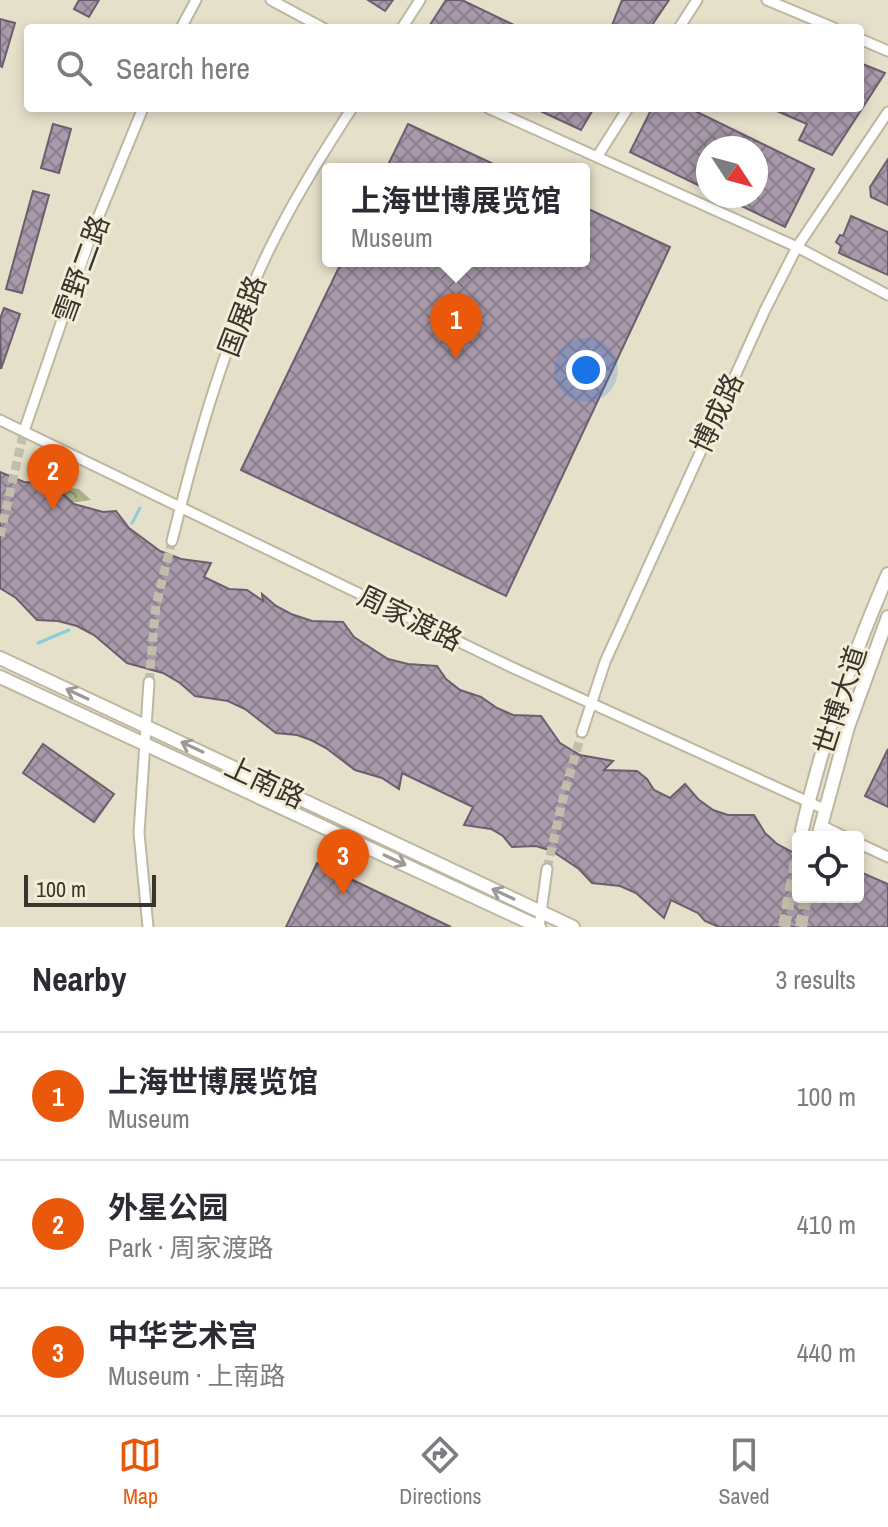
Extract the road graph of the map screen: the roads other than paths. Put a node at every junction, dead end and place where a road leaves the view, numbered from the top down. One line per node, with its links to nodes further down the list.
1 (196, 0): 6 (street)
2 (271, 0): 7 (street)
3 (420, 0): 8 (street)
4 (697, 0): 9 (street)
5 (767, 0): 10 (street)
6 (183, 24)
7 (316, 24)
8 (405, 24)
9 (682, 24)
10 (824, 24)
11 (864, 41): 12 (street)
12 (888, 51)
13 (141, 112): 22 (street, 雪野二路)
14 (350, 112): 23 (street, 国展路)
15 (497, 112): 18 (street)
16 (625, 112): 18 (street)
17 (888, 112): 19 (street, 博成路)
18 (597, 157): 19 (street)
19 (797, 247): 20 (street); 30 (street, 博成路)
20 (888, 295)
21 (0, 420): 22 (street, 周家渡路)
22 (24, 431): 23 (street, 周家渡路)
23 (181, 506): 24 (street, 国展路); 30 (street, 周家渡路)
24 (172, 541)
25 (888, 574): 34 (main road, 世博大道)
26 (888, 617): 35 (main road, 世博大道)
27 (0, 658): 31 (main road, 上南路, one-way to 27)
28 (0, 677): 33 (main road, 上南路)
29 (149, 682): 31 (street)
30 (590, 701): 32 (street, 博成路); 34 (street, 周家渡路)
31 (148, 727): 33 (street); 41 (main road, 上南路, one-way to 31)
32 (582, 732)
33 (147, 744): 42 (street); 43 (main road, 上南路, one-way to 43)
34 (808, 801): 35 (street, 周家渡路); 36 (main road, 世博大道)
35 (824, 809): 37 (main road, 世博大道)
36 (802, 830)
37 (819, 831)
38 (864, 846): 39 (street)
39 (888, 857)
40 (547, 869): 41 (street)
41 (541, 912): 43 (street); 44 (main road, 上南路)
42 (148, 927)
43 (539, 927)
44 (573, 927)

